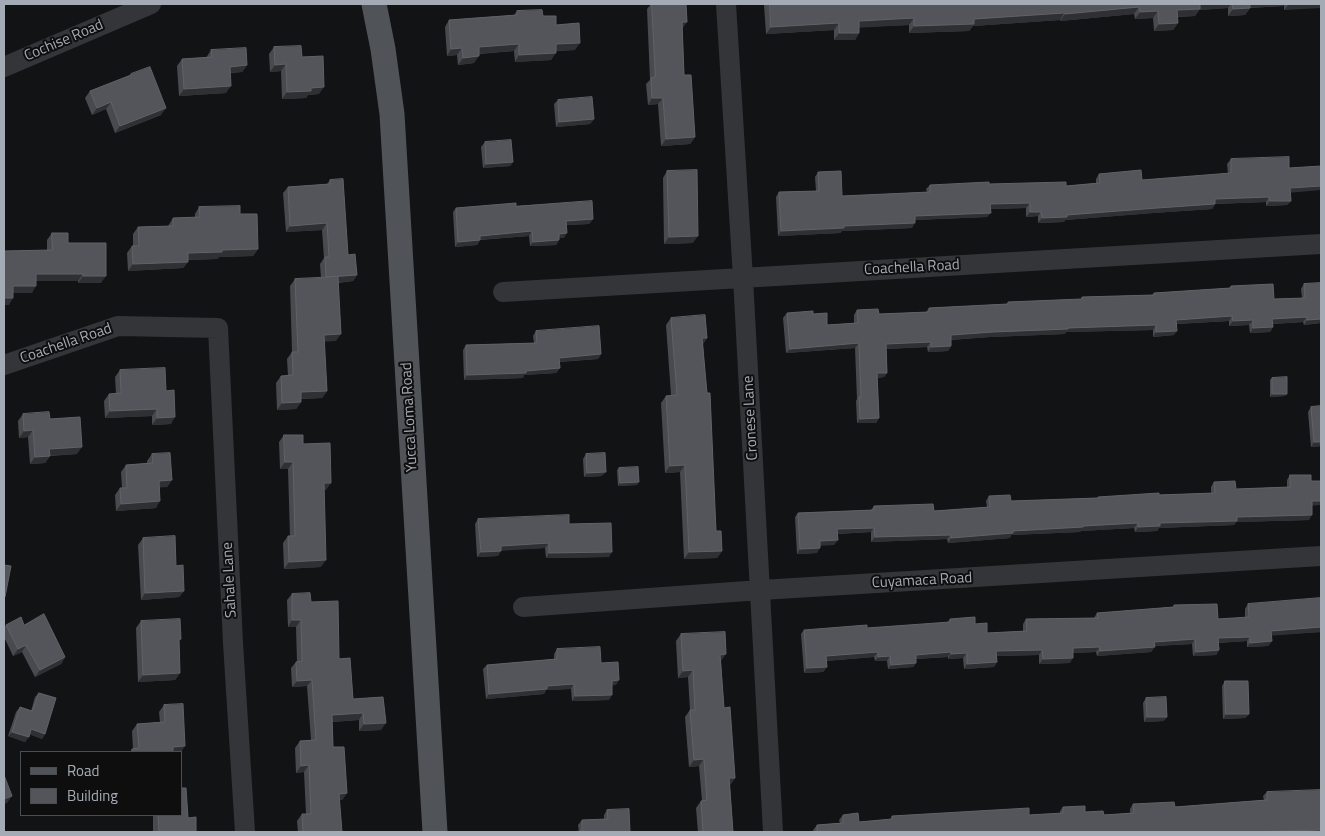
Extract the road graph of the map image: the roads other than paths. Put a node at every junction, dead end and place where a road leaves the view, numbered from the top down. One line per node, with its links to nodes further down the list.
1 (151, 4): 4 (street, Cochise Road)
2 (374, 4): 14 (main road, Yucca Loma Road)
3 (726, 4): 6 (street, Cronese Lane)
4 (4, 67)
5 (1321, 244): 6 (street, Coachella Road)
6 (743, 278): 7 (street, Coachella Road); 11 (street, Cronese Lane)
7 (503, 292)
8 (218, 328): 9 (street, Coachella Road); 13 (street, Sahale Lane)
9 (4, 365)
10 (1321, 556): 11 (street, Cuyamaca Road)
11 (761, 590): 12 (street, Cuyamaca Road); 15 (street, Cronese Lane)
12 (522, 607)
13 (245, 832)
14 (435, 832)
15 (774, 832)

